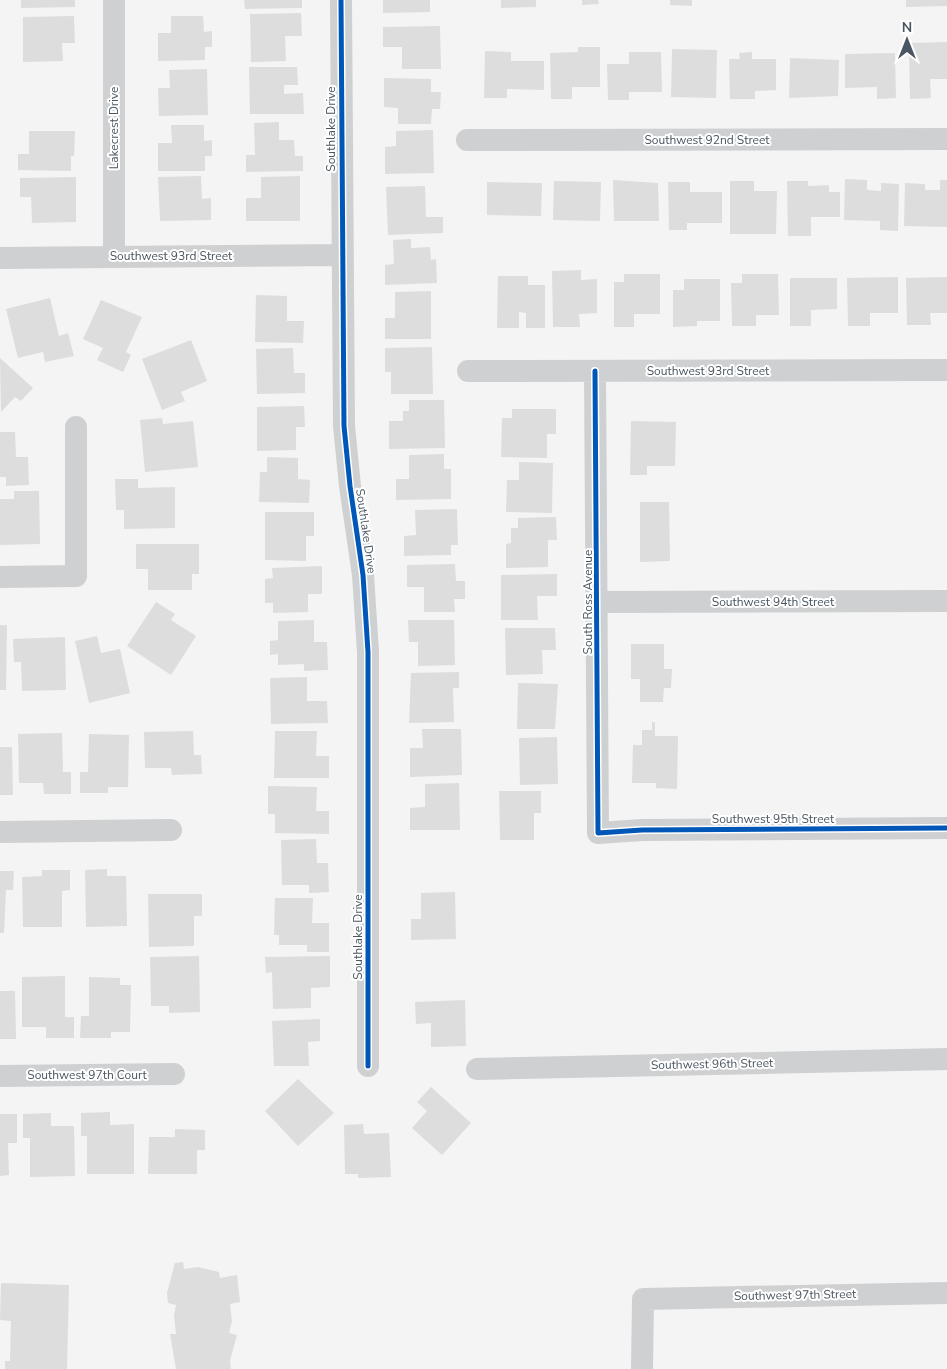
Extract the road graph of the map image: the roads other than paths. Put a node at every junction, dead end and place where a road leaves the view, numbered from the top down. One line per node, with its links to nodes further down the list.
1 (114, 0): 6 (street, Lakecrest Drive)
2 (341, 0): 5 (street, Southlake Drive)
3 (947, 139): 4 (street, Southwest 92nd Street)
4 (467, 140)
5 (342, 255): 6 (street, Southwest 93rd Street); 20 (street, Southlake Drive)
6 (114, 256): 7 (street, Southwest 93rd Street)
7 (0, 258)
8 (947, 370): 10 (street, Southwest 93rd Street)
9 (468, 371): 10 (street, Southwest 93rd Street)
10 (595, 371): 14 (street, South Ross Avenue)
11 (76, 427): 12 (street)
12 (0, 577)
13 (947, 601): 14 (street, Southwest 94th Street)
14 (598, 602): 18 (street, South Ross Avenue)
15 (947, 828): 18 (street, Southwest 95th Street)
16 (171, 830): 17 (street)
17 (0, 832)
18 (598, 833)
19 (947, 1059): 21 (street, Southwest 96th Street)
20 (368, 1066)
21 (477, 1069)
22 (174, 1074): 23 (street, Southwest 97th Court)
23 (0, 1076)
24 (947, 1293): 25 (street, Southwest 97th Street)
25 (642, 1369)

